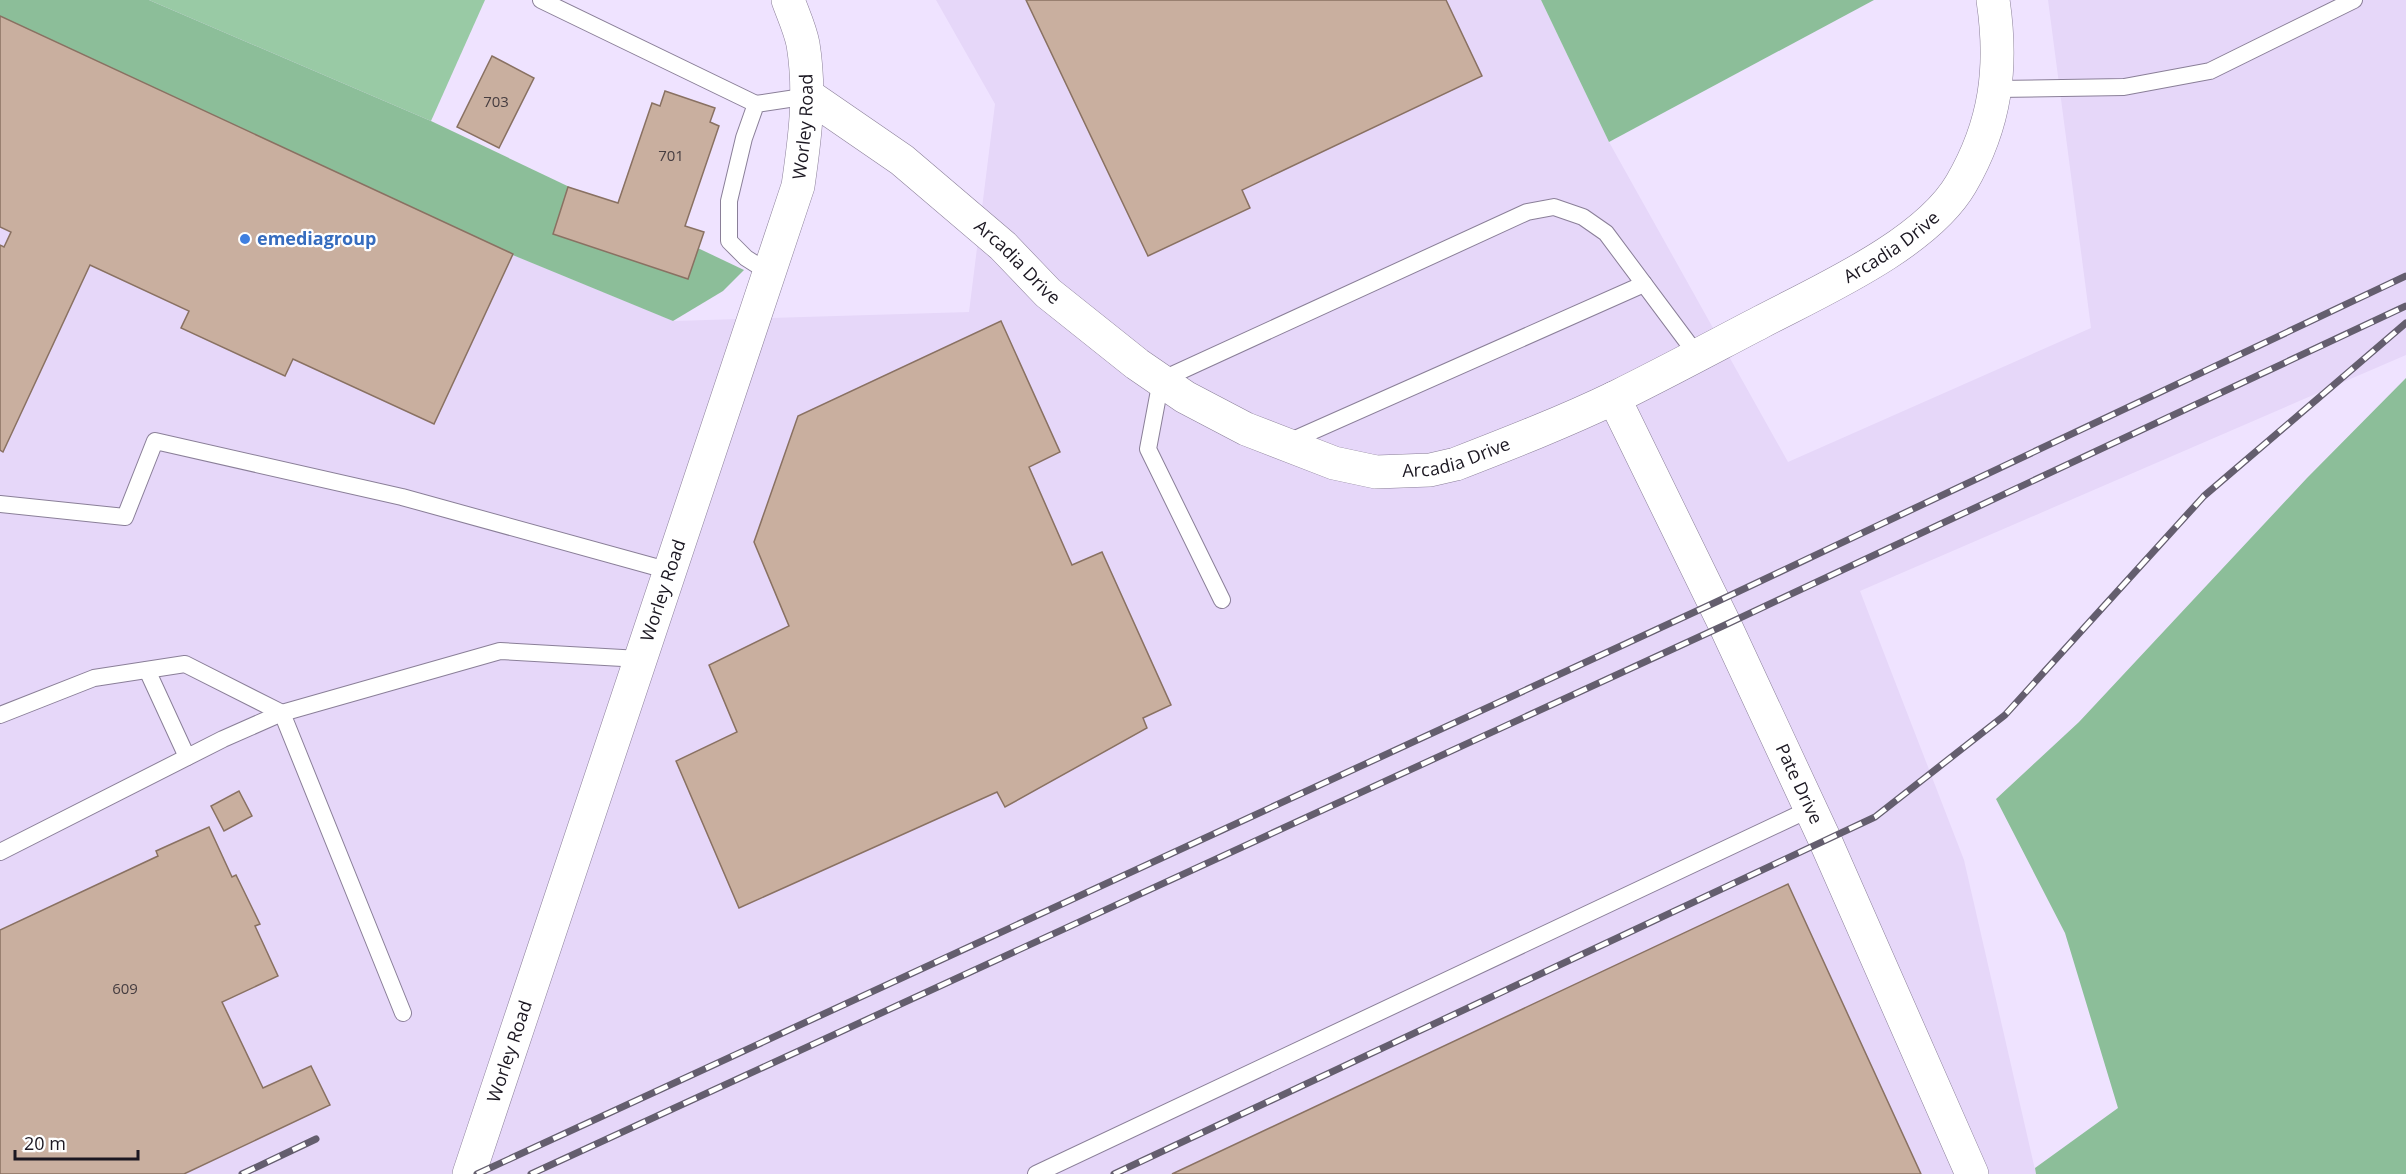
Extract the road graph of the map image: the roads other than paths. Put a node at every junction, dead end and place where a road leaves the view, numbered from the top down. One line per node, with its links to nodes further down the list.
1 (541, 0): 7 (lane)
2 (788, 0): 6 (street, Worley Road)
3 (1993, 0): 5 (street, Arcadia Drive)
4 (2354, 0): 5 (lane)
5 (1996, 89): 10 (street, Arcadia Drive)
6 (808, 96): 7 (lane); 8 (street, Worley Road); 11 (street, Arcadia Drive)
7 (756, 104): 8 (lane)
8 (768, 272): 15 (street, Worley Road)
9 (1644, 284): 10 (lane); 11 (lane); 13 (lane)
10 (1697, 355): 12 (street, Arcadia Drive)
11 (1161, 380): 13 (street, Arcadia Drive); 16 (lane)
12 (1614, 398): 13 (street, Arcadia Drive); 22 (street, Pate Drive)
13 (1284, 444)
14 (0, 504): 15 (lane)
15 (670, 570): 17 (street, Worley Road)
16 (1222, 600)
17 (640, 659): 19 (lane); 25 (street, Worley Road)
18 (147, 670): 19 (lane); 20 (lane); 21 (lane)
19 (282, 713): 21 (lane); 24 (lane)
20 (0, 715)
21 (187, 757): 23 (lane)
22 (1810, 809): 26 (lane); 27 (street, Pate Drive)
23 (0, 852)
24 (403, 1013)
25 (469, 1174)
26 (1036, 1174)
27 (1972, 1174)

